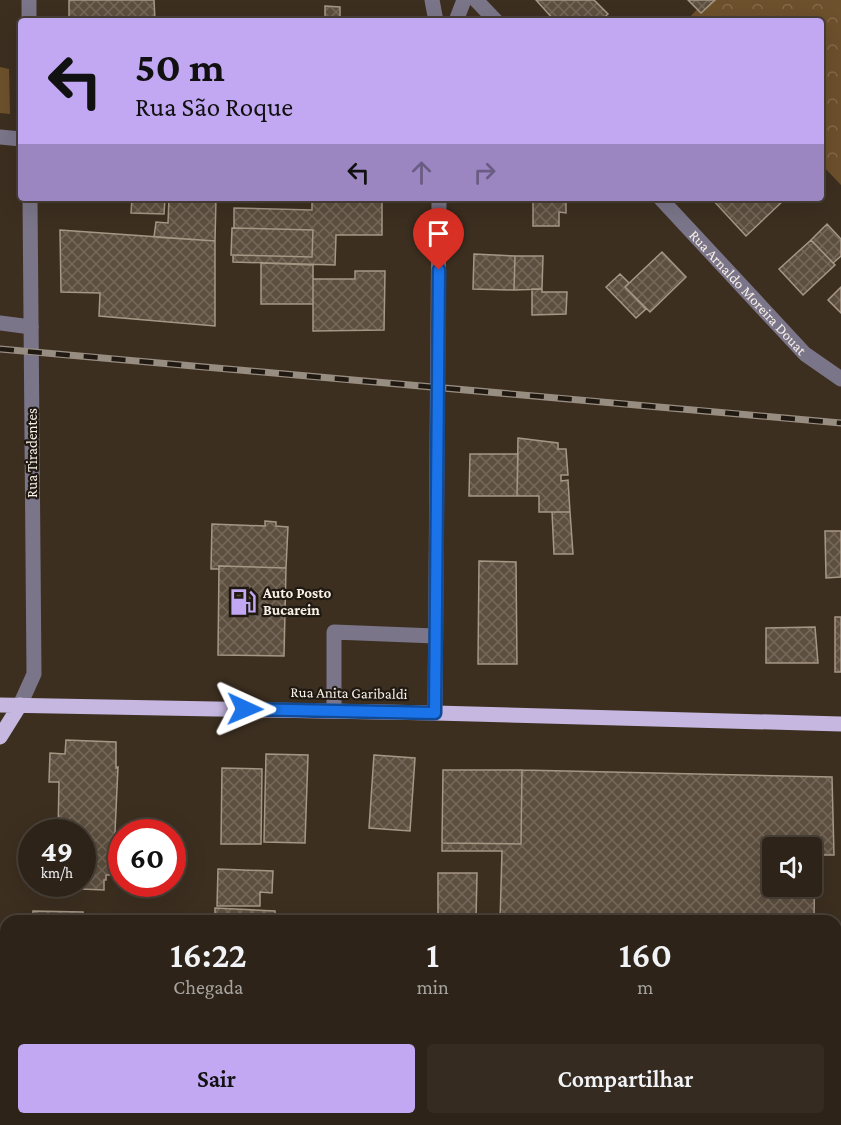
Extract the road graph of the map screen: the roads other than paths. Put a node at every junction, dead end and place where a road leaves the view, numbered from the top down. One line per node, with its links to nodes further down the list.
1 (29, 0): 5 (street)
2 (432, 0): 6 (street)
3 (464, 0): 7 (street)
4 (476, 0): 8 (street)
5 (29, 18)
6 (435, 18)
7 (457, 18)
8 (493, 18)
9 (0, 137): 10 (street)
10 (18, 139)
11 (30, 201): 15 (street, Rua Tiradentes)
12 (439, 201): 17 (street)
13 (663, 201): 16 (street, Rua Arnaldo Moreira Douat)
14 (0, 323): 15 (street)
15 (31, 327): 19 (street, Rua Tiradentes)
16 (841, 379)
17 (435, 636): 20 (street); 21 (street)
18 (0, 705): 19 (main road, Rua Anita Garibaldi)
19 (20, 705): 20 (main road, Rua Anita Garibaldi); 23 (main road)
20 (334, 711): 21 (main road, Rua Anita Garibaldi)
21 (435, 713): 22 (main road, Rua Anita Garibaldi)
22 (841, 724)
23 (0, 737)

